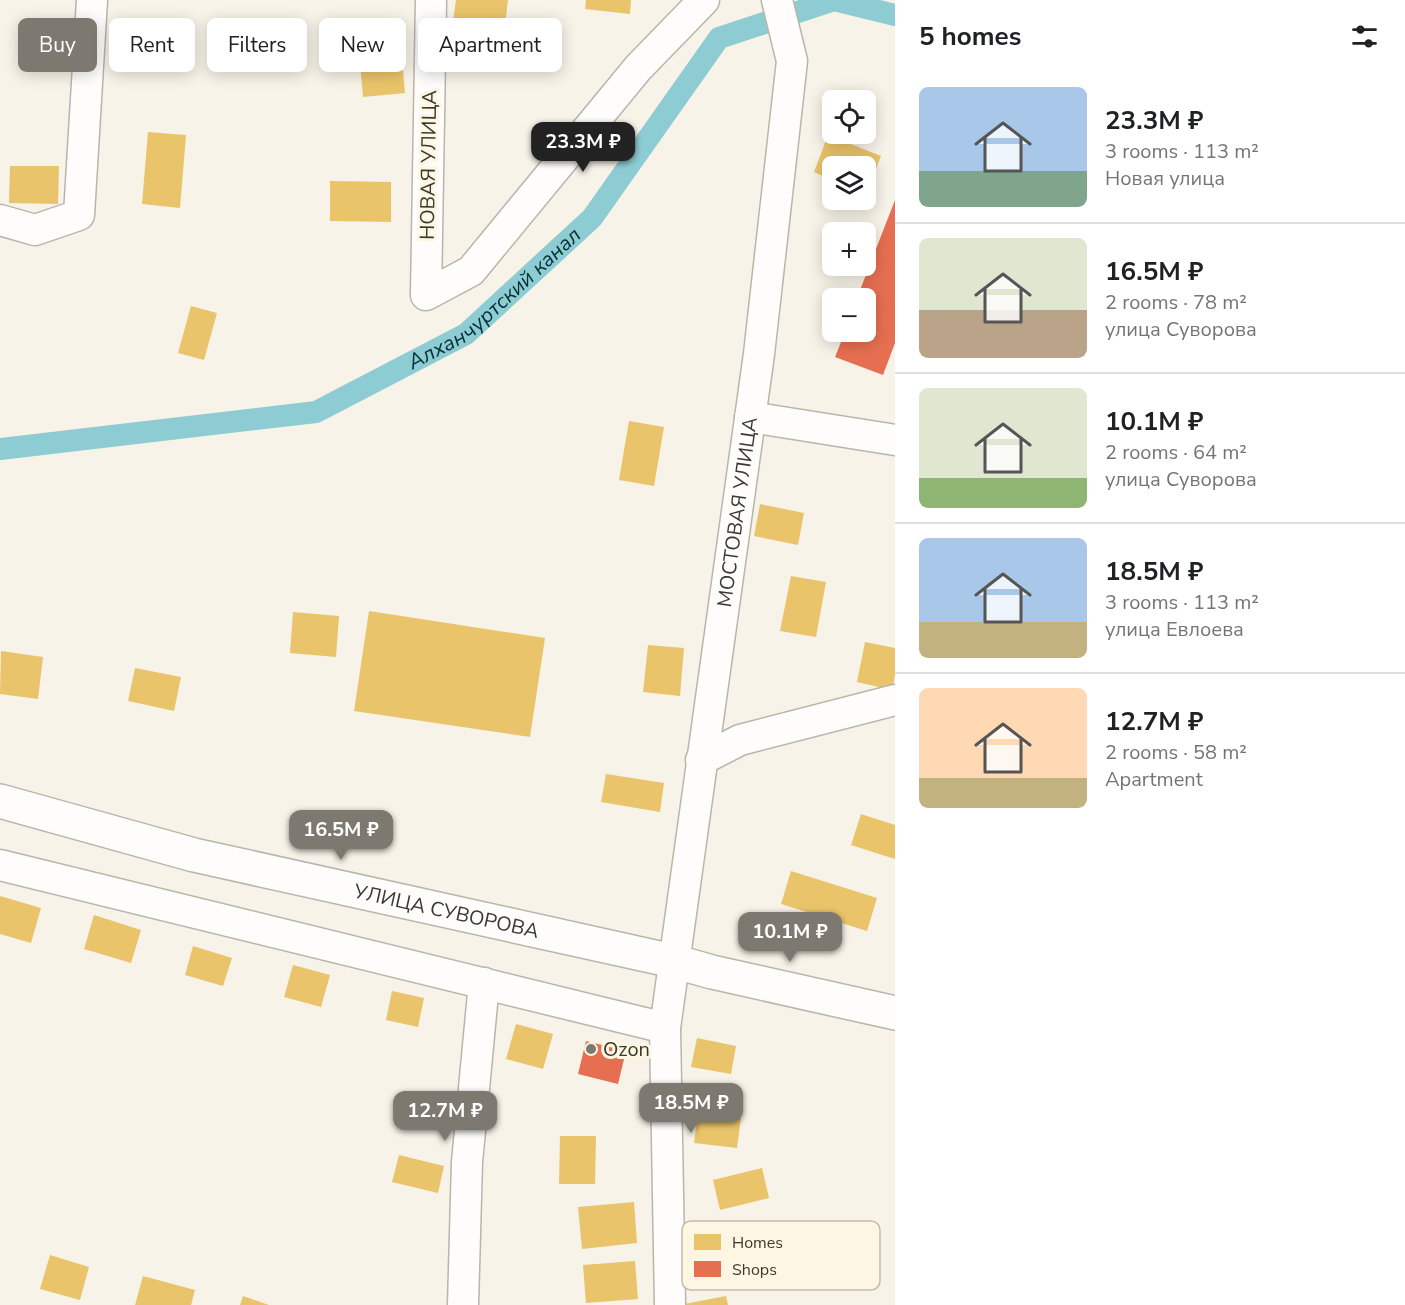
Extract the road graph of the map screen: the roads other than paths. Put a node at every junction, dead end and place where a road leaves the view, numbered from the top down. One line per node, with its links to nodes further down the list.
1 (92, 0): 5 (street)
2 (431, 0): 3 (street, НОВАЯ УЛИЦА)
3 (704, 0)
4 (777, 0): 6 (street, МОСТОВАЯ УЛИЦА)
5 (0, 220)
6 (750, 417): 7 (street); 9 (street, МОСТОВАЯ УЛИЦА)
7 (895, 440)
8 (895, 700): 9 (street)
9 (701, 760): 12 (street, МОСТОВАЯ УЛИЦА)
10 (0, 801): 12 (main road, УЛИЦА СУВОРОВА)
11 (0, 865): 13 (street)
12 (673, 961): 14 (main road, УЛИЦА СУВОРОВА); 15 (street, МОСТОВАЯ УЛИЦА)
13 (484, 983): 15 (street); 16 (street)
14 (895, 1013)
15 (665, 1028): 17 (street, МОСТОВАЯ УЛИЦА)
16 (464, 1305)
17 (670, 1305)

